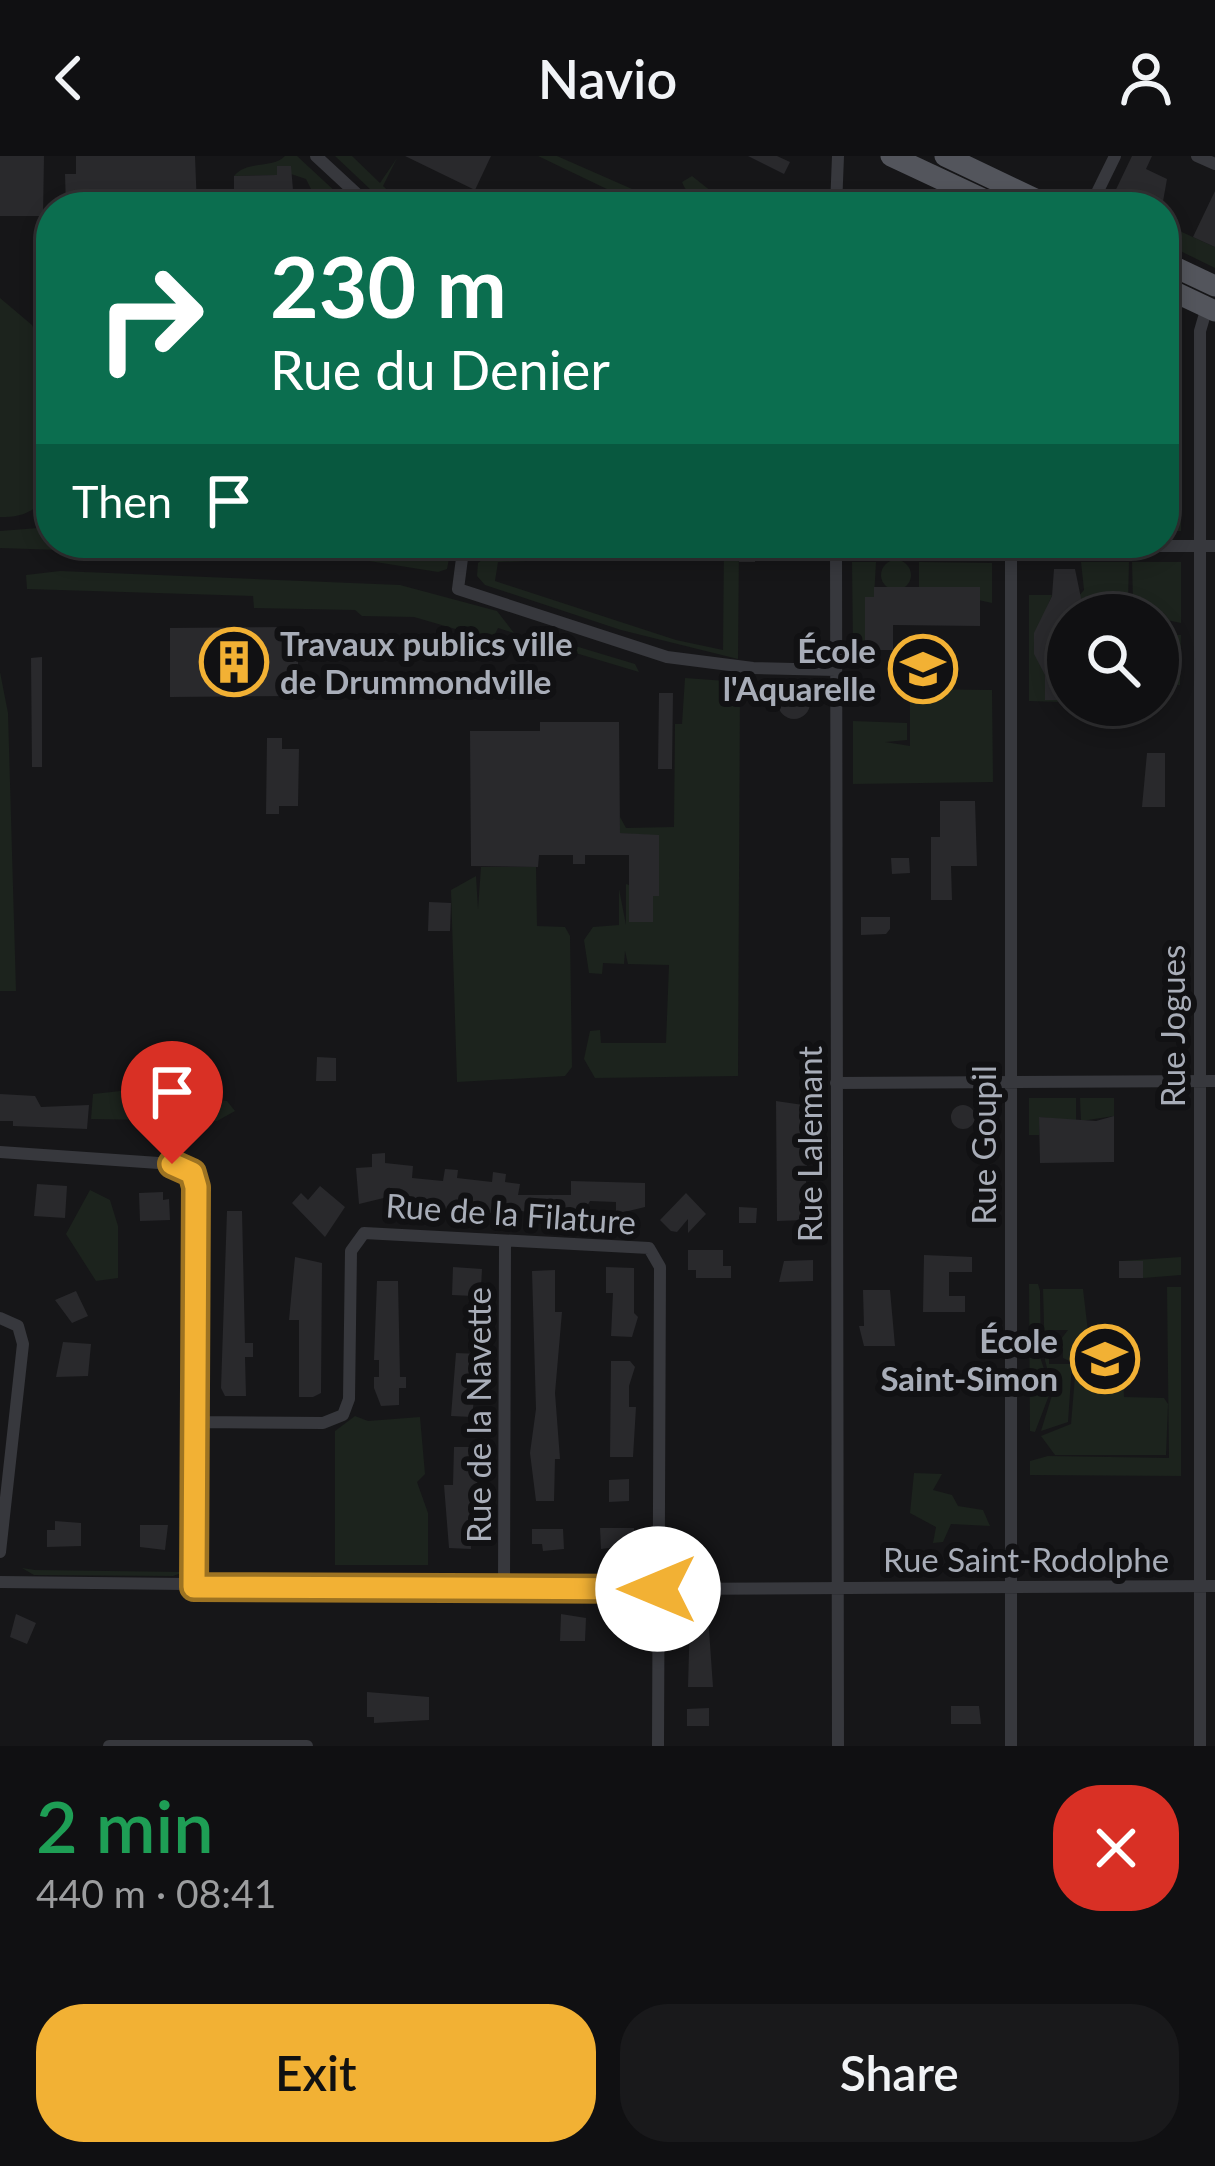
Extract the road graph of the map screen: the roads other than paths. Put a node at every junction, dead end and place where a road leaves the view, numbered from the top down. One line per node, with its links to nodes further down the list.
1 (316, 156): 8 (street)
2 (838, 156): 9 (street)
3 (891, 156): 10 (main road)
4 (945, 156): 11 (main road)
5 (1114, 156): 12 (street)
6 (1197, 156): 7 (street)
7 (1215, 164)
8 (354, 192)
9 (837, 192)
10 (968, 192)
11 (1021, 192)
12 (1097, 192)
13 (1179, 274): 15 (main road)
14 (1179, 291): 15 (main road)
15 (1212, 301): 17 (street, Rue Jogues)
16 (1179, 546): 17 (street)
17 (1199, 546): 18 (street); 23 (street, Rue Jogues)
18 (1215, 546)
19 (462, 558): 22 (street)
20 (836, 558): 22 (street, Rue Lalemant)
21 (1011, 558): 25 (street, Rue Goupil)
22 (836, 670): 26 (street, Rue Lalemant)
23 (1199, 1081): 24 (street); 25 (street); 35 (street, Rue Jogues)
24 (1215, 1081)
25 (1010, 1082): 26 (street); 34 (street, Rue Goupil)
26 (836, 1083): 33 (street, Rue Lalemant)
27 (0, 1152): 30 (street)
28 (505, 1243): 30 (street, Rue de la Filature); 38 (street, Rue de la Navette); 39 (street, Rue de la Filature)
29 (0, 1318): 31 (street)
30 (196, 1422): 37 (street)
31 (0, 1552)
32 (0, 1582): 37 (street, Rue Saint-Rodolphe)
33 (838, 1586): 34 (street, Rue Saint-Rodolphe); 39 (street, Rue Saint-Rodolphe); 43 (street, Rue Lalemant)
34 (1011, 1586): 35 (street, Rue Saint-Rodolphe); 44 (street, Rue Goupil)
35 (1199, 1586): 36 (street, Rue Saint-Rodolphe); 45 (street, Rue Jogues)
36 (1215, 1586)
37 (194, 1587): 38 (street, Rue Saint-Rodolphe)
38 (504, 1588): 39 (street, Rue Saint-Rodolphe)
39 (658, 1589): 42 (street, Rue de la Filature)
40 (109, 1746): 41 (street)
41 (307, 1746)
42 (658, 1746)
43 (838, 1746)
44 (1011, 1746)
45 (1199, 1746)

